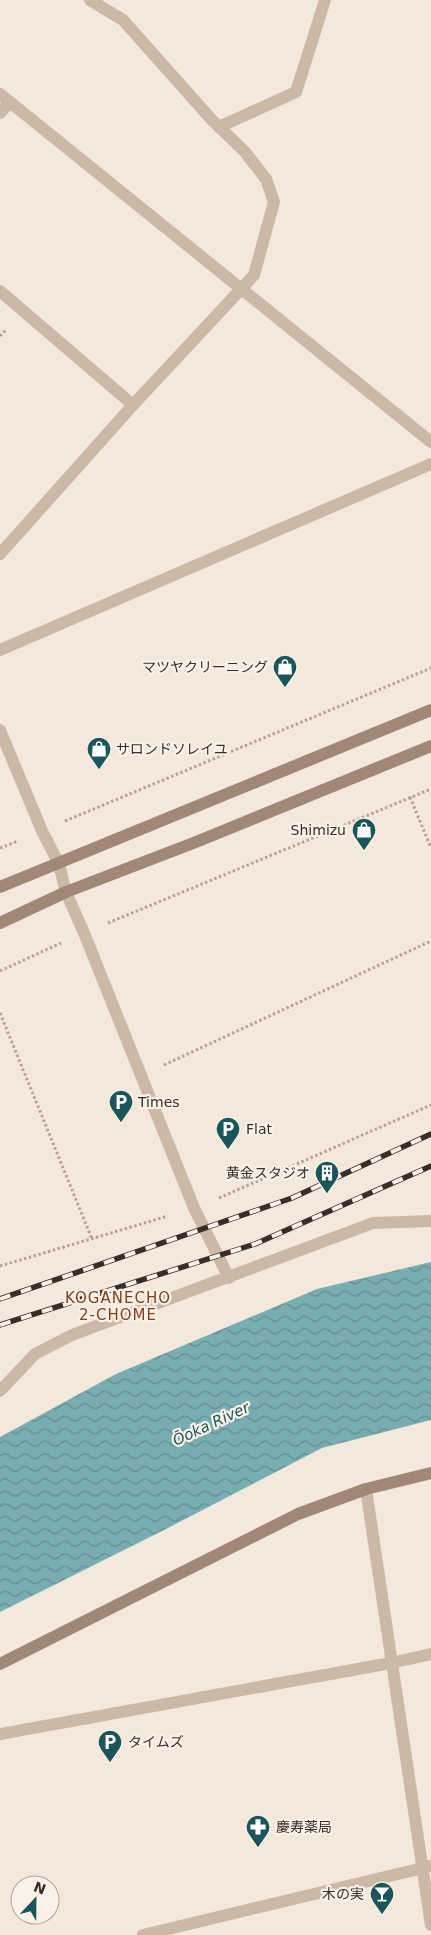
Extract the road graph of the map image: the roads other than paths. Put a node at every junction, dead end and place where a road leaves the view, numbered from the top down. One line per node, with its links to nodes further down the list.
1 (90, 0): 5 (street)
2 (324, 0): 5 (street)
3 (5, 98): 4 (street); 6 (street)
4 (0, 113)
5 (219, 127): 6 (street)
6 (242, 290): 8 (street); 9 (street)
7 (0, 291): 8 (street)
8 (133, 405): 11 (street)
9 (431, 442)
10 (431, 464): 12 (street)
11 (0, 554)
12 (0, 650)
13 (431, 710): 16 (main road)
14 (0, 730): 16 (street)
15 (431, 746): 18 (main road)
16 (59, 864): 17 (main road); 18 (street)
17 (0, 887)
18 (66, 892): 19 (main road); 21 (street)
19 (0, 923)
20 (431, 1221): 21 (street)
21 (229, 1278): 22 (street)
22 (0, 1391)
23 (431, 1473): 24 (main road)
24 (366, 1489): 26 (street); 27 (main road)
25 (431, 1654): 26 (street)
26 (391, 1663): 28 (street); 29 (street)
27 (0, 1664)
28 (0, 1734)
29 (427, 1867): 30 (street); 31 (street)
30 (431, 1925)
31 (143, 1935)

